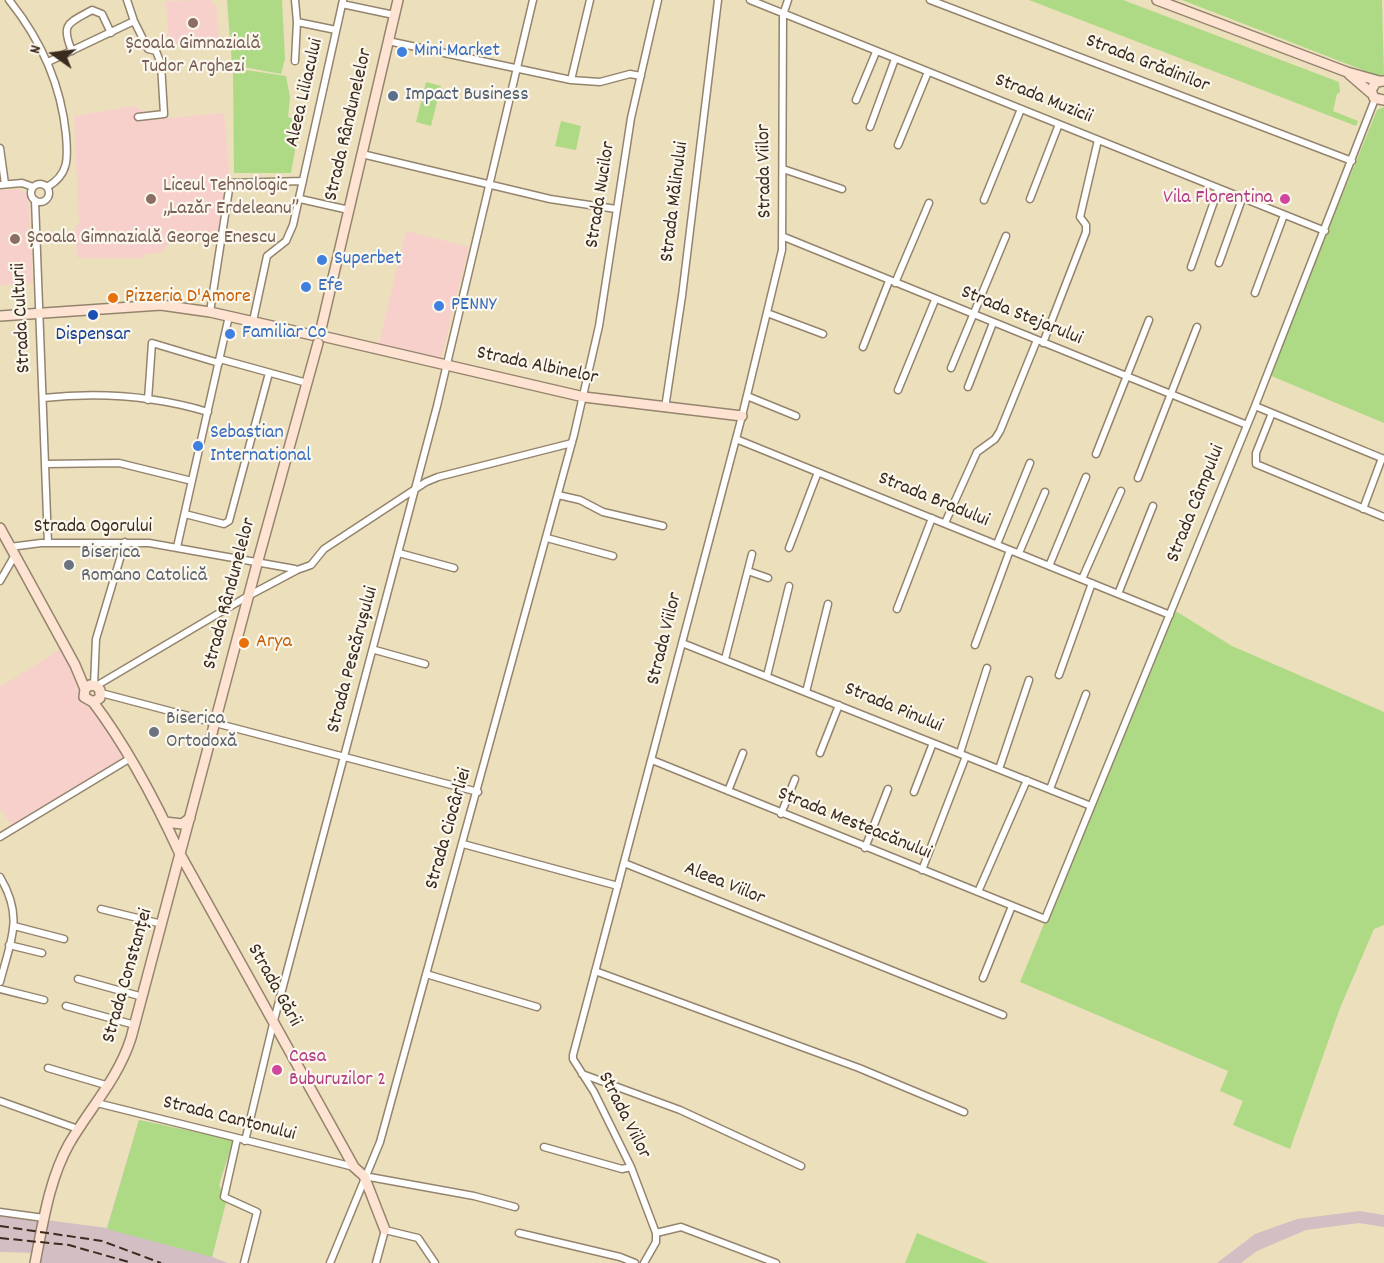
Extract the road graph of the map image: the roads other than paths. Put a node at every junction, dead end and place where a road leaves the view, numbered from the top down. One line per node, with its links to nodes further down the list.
1 (9, 0): 25 (street)
2 (295, 0): 17 (street)
3 (398, 0): 14 (street, Strada Rândunelelor)
4 (533, 0): 26 (street, Strada Pescărușului)
5 (590, 0): 30 (street)
6 (658, 0): 29 (street, Strada Nucilor)
7 (718, 0): 96 (street, Strada Mălinului)
8 (750, 0): 15 (street, Strada Muzicii)
9 (788, 0): 15 (street, Strada Viilor)
10 (930, 0): 42 (street, Strada Grădinilor)
11 (1157, 0): 28 (street)
12 (130, 1): 16 (street)
13 (341, 1): 14 (street); 18 (street, Aleea Liliacului)
14 (394, 15): 20 (street, Strada Rândunelelor)
15 (783, 15): 22 (street, Strada Muzicii); 43 (street, Strada Viilor)
16 (134, 21): 19 (street); 35 (street)
17 (297, 22): 18 (street); 24 (street)
18 (336, 30): 44 (street, Aleea Liliacului)
19 (111, 33): 21 (street); 21 (street)
20 (388, 41): 26 (street); 41 (street, Strada Rândunelelor)
21 (72, 51): 25 (street)
22 (876, 52): 23 (street, Strada Muzicii); 33 (street)
23 (895, 59): 27 (street, Strada Muzicii); 37 (street)
24 (295, 61)
25 (48, 62): 48 (street)
26 (517, 70): 30 (street); 46 (street, Strada Pescărușului)
27 (928, 72): 34 (street, Strada Muzicii); 39 (street)
28 (1347, 72): 31 (street); 32 (street)
29 (641, 76): 30 (street); 57 (street, Strada Nucilor)
30 (571, 80)
31 (1381, 81): 32 (street)
32 (1377, 97): 42 (street, Strada Câmpului)
33 (856, 100)
34 (1021, 109): 36 (street, Strada Muzicii); 54 (street)
35 (138, 117)
36 (1059, 124): 38 (street, Strada Muzicii); 55 (street)
37 (870, 127)
38 (1098, 140): 50 (street, Strada Muzicii); 80 (street)
39 (898, 145)
40 (0, 148): 45 (street)
41 (362, 154): 46 (street); 58 (street, Strada Rândunelelor)
42 (1352, 160): 60 (street, Strada Câmpului)
43 (783, 169): 49 (street); 62 (street, Strada Viilor)
44 (303, 181): 51 (street, Aleea Liliacului); 68 (street)
45 (2, 184): 47 (street)
46 (489, 185): 57 (street); 83 (street, Strada Pescărușului)
47 (33, 187): 48 (street); 53 (street)
48 (47, 187): 53 (street)
49 (842, 189)
50 (1218, 190): 52 (street, Strada Muzicii); 64 (street)
51 (300, 199): 58 (street); 75 (street, Aleea Liliacului)
52 (1242, 199): 59 (street, Strada Muzicii); 63 (street)
53 (35, 200): 69 (street, Strada Culturii)
54 (984, 200)
55 (1030, 200)
56 (929, 204): 65 (street)
57 (616, 209): 92 (street, Strada Nucilor)
58 (349, 210): 79 (street, Strada Rândunelelor)
59 (1284, 215): 60 (street, Strada Muzicii); 66 (street)
60 (1325, 231): 95 (street, Strada Câmpului)
61 (1006, 236): 71 (street)
62 (784, 237): 65 (street, Strada Stejarului); 70 (street, Strada Viilor)
63 (1219, 263)
64 (1191, 267)
65 (892, 282): 67 (street, Strada Stejarului); 81 (street)
66 (1255, 293)
67 (935, 300): 71 (street, Strada Stejarului); 89 (street)
68 (210, 312): 69 (street, Strada Albinelor); 73 (street, Strada Albinelor)
69 (38, 313): 72 (street, Strada Albinelor); 93 (street, Strada Culturii)
70 (768, 313): 78 (street); 91 (street, Strada Viilor)
71 (973, 315): 76 (street, Strada Stejarului); 84 (street)
72 (0, 316)
73 (229, 316): 75 (street, Strada Albinelor); 82 (street, Strada Ogorului)
74 (1149, 320): 86 (street)
75 (253, 321): 79 (street, Strada Albinelor)
76 (993, 323): 80 (street, Strada Stejarului); 88 (street)
77 (1197, 327): 90 (street)
78 (823, 334)
79 (320, 336): 83 (street, Strada Albinelor); 87 (street, Strada Rândunelelor)
80 (1040, 342): 86 (street, Strada Stejarului); 121 (street)
81 (862, 347)
82 (219, 361): 85 (street); 94 (street); 97 (street, Strada Ogorului)
83 (447, 366): 92 (street, Strada Albinelor); 112 (street, Strada Pescărușului)
84 (951, 368)
85 (269, 373): 87 (street); 118 (street)
86 (1126, 376): 90 (street, Strada Stejarului); 104 (street)
87 (307, 383): 136 (street, Strada Rândunelelor)
88 (968, 387)
89 (898, 390)
90 (1170, 394): 101 (street, Strada Stejarului); 110 (street)
91 (747, 396): 99 (street, Strada Viilor); 100 (street)
92 (584, 397): 96 (street, Strada Albinelor); 103 (street, Strada Ciocârliei)
93 (43, 398): 94 (street, Strada Culturii); 107 (street, Strada Culturii)
94 (151, 400): 97 (street)
95 (1255, 406): 98 (street); 101 (street, Strada Câmpului)
96 (665, 408): 99 (street, Strada Albinelor)
97 (208, 412): 111 (street, Strada Ogorului)
98 (1272, 413): 105 (street); 117 (street)
99 (742, 416): 102 (street, Strada Viilor)
100 (796, 416)
101 (1247, 425): 150 (street, Strada Câmpului)
102 (736, 439): 108 (street, Strada Bradului); 151 (street, Strada Viilor)
103 (572, 443): 112 (street); 115 (street, Strada Ciocârliei)
104 (1096, 454)
105 (1383, 458): 117 (street)
106 (1030, 463): 127 (street)
107 (45, 464): 111 (street); 126 (street, Strada Culturii)
108 (818, 472): 120 (street, Strada Bradului); 130 (street)
109 (1086, 477): 137 (street)
110 (1138, 478)
111 (192, 481): 118 (street, Strada Ogorului)
112 (416, 489): 132 (street, Strada Pescărușului); 139 (street)
113 (1121, 491): 142 (street)
114 (1046, 492): 134 (street)
115 (558, 495): 122 (street); 124 (street, Strada Ciocârliei)
116 (1153, 506): 146 (street)
117 (1363, 509): 119 (street)
118 (184, 514): 129 (street, Strada Ogorului)
119 (1384, 517)
120 (932, 518): 121 (street, Strada Bradului); 149 (street)
121 (945, 523): 127 (street, Strada Bradului)
122 (663, 526)
123 (0, 528): 128 (street)
124 (547, 538): 135 (street); 178 (street, Strada Ciocârliei)
125 (125, 542): 126 (street, Strada Ogorului); 129 (street, Strada Ogorului); 160 (street)
126 (48, 543): 128 (street, Strada Ogorului)
127 (997, 544): 131 (street, Strada Bradului)
128 (8, 546): 143 (street); 160 (street)
129 (177, 547): 136 (street, Strada Ogorului)
130 (789, 548)
131 (1010, 550): 134 (street, Strada Bradului); 152 (street)
132 (399, 553): 138 (street); 153 (street, Strada Pescărușului)
133 (752, 554): 140 (street)
134 (1019, 554): 137 (street, Strada Bradului)
135 (613, 556)
136 (256, 564): 139 (street, Strada Ogorului); 147 (street, Strada Rândunelelor)
137 (1049, 566): 142 (street, Strada Bradului)
138 (454, 568)
139 (297, 570): 147 (street)
140 (748, 571): 141 (street); 154 (street)
141 (768, 578)
142 (1082, 579): 144 (street, Strada Bradului)
143 (0, 581)
144 (1092, 583): 146 (street, Strada Bradului); 157 (street)
145 (789, 586): 158 (street)
146 (1118, 594): 150 (street, Strada Bradului)
147 (248, 596): 160 (street); 164 (street, Strada Rândunelelor)
148 (828, 604): 161 (street)
149 (897, 609)
150 (1170, 615): 180 (street, Strada Câmpului)
151 (682, 643): 154 (street, Strada Pinului); 171 (street, Strada Viilor)
152 (975, 645)
153 (375, 650): 155 (street); 169 (street, Strada Pescărușului)
154 (725, 659): 158 (street, Strada Pinului)
155 (425, 664)
156 (987, 668): 168 (street)
157 (1059, 675)
158 (767, 676): 161 (street, Strada Pinului)
159 (1029, 680): 172 (street)
160 (94, 691): 164 (street); 170 (street)
161 (806, 692): 163 (street, Strada Pinului)
162 (1086, 694): 176 (street)
163 (839, 705): 165 (street, Strada Pinului); 167 (street)
164 (216, 723): 169 (street); 182 (street, Strada Rândunelelor)
165 (933, 743): 168 (street, Strada Pinului); 179 (street)
166 (743, 753): 177 (street)
167 (820, 753)
168 (963, 754): 172 (street, Strada Pinului); 189 (street)
169 (346, 756): 178 (street); 212 (street, Strada Pescărușului)
170 (129, 759): 183 (street); 184 (street)
171 (652, 760): 177 (street, Strada Mesteacănului); 188 (street, Strada Viilor)
172 (999, 769): 174 (street, Strada Pinului)
173 (795, 779): 181 (street)
174 (1027, 780): 176 (street, Strada Pinului); 192 (street)
175 (888, 789): 186 (street)
176 (1050, 789): 180 (street, Strada Pinului)
177 (728, 791): 181 (street, Strada Mesteacănului)
178 (478, 792): 185 (street, Strada Ciocârliei)
179 (914, 792)
180 (1091, 806): 195 (street, Strada Câmpului)
181 (781, 814): 186 (street, Strada Mesteacănului)
182 (190, 818): 183 (street); 187 (street, Strada Rândunelelor)
183 (165, 822): 187 (street)
184 (0, 837)
185 (463, 844): 191 (street); 202 (street, Strada Ciocârliei)
186 (865, 848): 189 (street, Strada Mesteacănului)
187 (180, 854): 196 (street, Strada Constanței); 212 (street, Strada Gării)
188 (624, 863): 191 (street, Strada Viilor); 211 (street, Aleea Viilor)
189 (922, 870): 192 (street, Strada Mesteacănului)
190 (0, 877): 197 (street)
191 (618, 886): 201 (street, Strada Viilor)
192 (978, 892): 193 (street, Strada Mesteacănului)
193 (1012, 906): 195 (street, Strada Mesteacănului); 203 (street)
194 (101, 909): 196 (street)
195 (1045, 919)
196 (162, 924): 207 (street, Strada Constanței)
197 (14, 926): 198 (street); 199 (street)
198 (64, 939)
199 (9, 945): 200 (street); 205 (street)
200 (42, 953)
201 (595, 971): 215 (street, Strada Viilor); 219 (street)
202 (426, 974): 210 (street); 227 (street, Strada Ciocârliei)
203 (983, 978)
204 (78, 979): 207 (street)
205 (0, 982)
206 (0, 988): 208 (street)
207 (143, 997): 213 (street, Strada Constanței)
208 (44, 1000)
209 (66, 1006): 213 (street)
210 (537, 1007)
211 (1003, 1015)
212 (273, 1024): 222 (street, Strada Pescărușului); 225 (street, Strada Gării)
213 (135, 1025): 216 (street, Strada Constanței)
214 (48, 1068): 216 (street)
215 (582, 1074): 224 (street); 226 (street, Strada Viilor)
216 (109, 1086): 218 (street, Strada Constanței)
217 (0, 1101): 220 (street)
218 (97, 1103): 220 (street, Strada Constanței); 221 (street, Strada Cantonului)
219 (964, 1112)
220 (78, 1129): 230 (street, Strada Constanței)
221 (237, 1139): 222 (street, Strada Cantonului); 236 (street)
222 (245, 1141): 225 (street, Strada Cantonului)
223 (544, 1148): 226 (street)
224 (801, 1166)
225 (354, 1167): 227 (street, Strada Gării)
226 (631, 1167): 233 (street, Strada Viilor)
227 (364, 1176): 228 (street); 231 (street, Strada Gării); 237 (street, Strada Ciocârliei)
228 (515, 1207)
229 (0, 1212): 230 (street)
230 (44, 1218): 235 (street, Strada Constanței)
231 (385, 1230): 238 (street); 239 (street)
232 (519, 1233): 240 (street)
233 (656, 1233): 234 (street); 241 (street)
234 (762, 1260): 242 (street)
235 (35, 1263)
236 (244, 1263)
237 (330, 1263)
238 (376, 1263)
239 (435, 1263)
240 (635, 1263)
241 (644, 1263)
242 (776, 1263)

